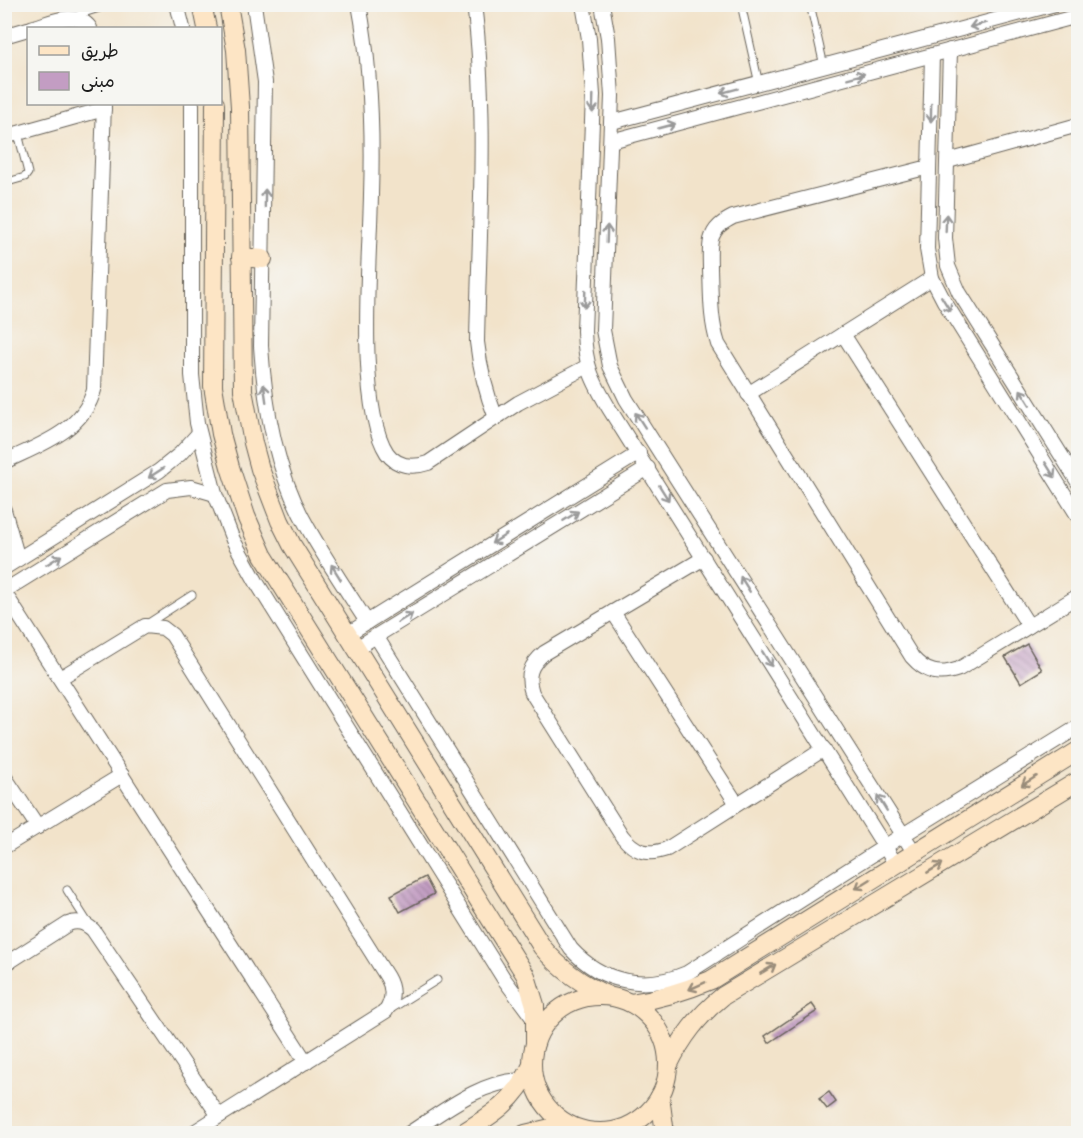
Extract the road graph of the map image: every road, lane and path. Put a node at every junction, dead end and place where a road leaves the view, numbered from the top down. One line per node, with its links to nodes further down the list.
1 (112, 4): 14 (lane)
2 (177, 4): 17 (street)
3 (202, 4): 18 (street)
4 (228, 4): 37 (street)
5 (254, 4): 38 (street, one-way to 5)
6 (359, 4): 45 (street)
7 (474, 4): 45 (street)
8 (583, 4): 24 (street)
9 (602, 4): 25 (street)
10 (741, 4): 26 (lane)
11 (810, 4): 23 (lane)
12 (1055, 4): 23 (street, one-way to 23)
13 (1078, 16): 21 (street)
14 (72, 17): 15 (street); 16 (street)
15 (37, 27)
16 (89, 27)
17 (183, 27)
18 (207, 27)
19 (27, 30): 20 (street)
20 (4, 36)
21 (950, 50): 22 (street); 34 (street)
22 (932, 55): 33 (street, one-way to 22); 35 (street, one-way to 35)
23 (824, 66): 26 (street)
24 (592, 67): 25 (street); 43 (street, one-way to 43)
25 (611, 67): 30 (street)
26 (759, 84): 30 (street, one-way to 30)
27 (192, 105): 46 (street)
28 (215, 105): 48 (street)
29 (104, 106): 32 (street); 50 (street)
30 (612, 122): 33 (street)
31 (1078, 125): 34 (street)
32 (11, 135): 36 (lane)
33 (611, 141): 55 (street, one-way to 33)
34 (948, 160): 41 (street, one-way to 34)
35 (929, 167): 39 (street); 44 (street)
36 (4, 183)
37 (241, 257): 38 (street); 47 (street)
38 (263, 259): 66 (street, one-way to 38)
39 (932, 278): 40 (street); 42 (street, one-way to 42)
40 (843, 334): 44 (street); 67 (street)
41 (990, 342): 42 (street); 51 (street, one-way to 41)
42 (976, 352): 58 (street, one-way to 58)
43 (588, 366): 45 (street); 49 (street)
44 (748, 394): 67 (street)
45 (496, 418)
46 (199, 434): 54 (street); 60 (street, one-way to 60)
47 (253, 443): 48 (street); 70 (street)
48 (226, 451): 92 (street)
49 (639, 453): 52 (street); 66 (street, one-way to 66)
50 (4, 462)
51 (1075, 467): 53 (street)
52 (648, 468): 57 (street, one-way to 57); 69 (street, one-way to 52)
53 (1078, 482)
54 (214, 494): 62 (street, one-way to 54); 92 (street)
55 (694, 504): 57 (street); 80 (street, one-way to 55)
56 (4, 510): 60 (street)
57 (677, 515): 59 (street)
58 (1078, 516)
59 (704, 558): 65 (street); 73 (street, one-way to 73)
60 (18, 559): 61 (street)
61 (4, 568)
62 (4, 591): 71 (street)
63 (192, 595): 68 (lane)
64 (1078, 596): 67 (street)
65 (613, 612): 78 (street); 78 (street)
66 (367, 622): 70 (street)
67 (1029, 626)
68 (140, 629): 71 (street); 91 (street)
69 (376, 636): 70 (street); 82 (street)
70 (351, 642): 89 (street)
71 (60, 678): 75 (street)
72 (1078, 727): 80 (street)
73 (824, 749): 78 (street); 82 (street)
74 (1078, 751): 83 (street, one-way to 83)
75 (122, 775): 79 (street); 94 (street)
76 (4, 776): 79 (street)
77 (1078, 781): 95 (street, one-way to 77)
78 (737, 804)
79 (38, 827): 81 (street)
80 (903, 835): 82 (street); 83 (street)
81 (4, 847)
82 (886, 847): 84 (street)
83 (914, 852): 84 (street)
84 (896, 863): 90 (street, one-way to 90)
85 (67, 890): 86 (lane)
86 (93, 930): 87 (street); 98 (street)
87 (4, 965)
88 (437, 980): 91 (lane)
89 (609, 996): 90 (street); 93 (street)
90 (631, 1003): 95 (street)
91 (386, 1011): 94 (street)
92 (536, 1022): 93 (street)
93 (535, 1043): 96 (street)
94 (306, 1062): 98 (street)
95 (668, 1066): 97 (street)
96 (528, 1072): 99 (street); 101 (street); 102 (street)
97 (660, 1096): 99 (street); 104 (street)
98 (219, 1116): 100 (street)
99 (581, 1130): 103 (street)
100 (191, 1134)
101 (408, 1134)
102 (461, 1134)
103 (525, 1134)
104 (665, 1134)

